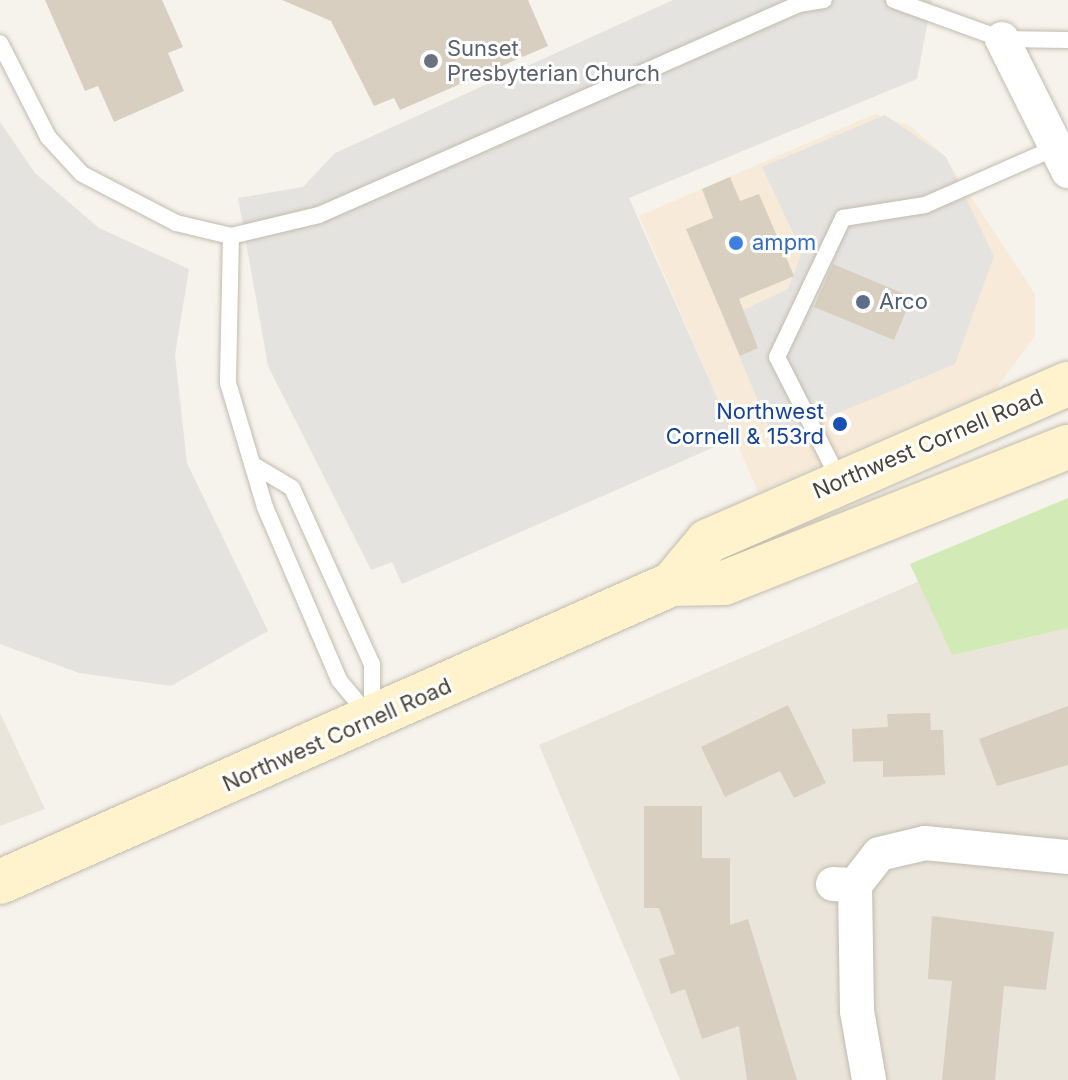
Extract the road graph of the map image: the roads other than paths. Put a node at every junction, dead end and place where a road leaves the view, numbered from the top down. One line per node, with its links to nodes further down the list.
1 (824, 0): 7 (lane)
2 (894, 0): 3 (lane)
3 (1002, 39): 4 (lane); 6 (street)
4 (1068, 40)
5 (0, 43): 7 (lane)
6 (1063, 153): 11 (lane)
7 (231, 236): 10 (lane)
8 (1068, 384): 11 (main road, Northwest Cornell Road)
9 (1068, 447): 12 (main road, Northwest Cornell Road)
10 (252, 464): 13 (lane); 13 (lane)
11 (841, 482): 12 (main road, Northwest Cornell Road)
12 (672, 584): 13 (main road, Northwest Cornell Road)
13 (372, 721): 15 (main road, Northwest Cornell Road)
14 (1068, 857): 16 (street)
15 (0, 882)
16 (869, 1080)

